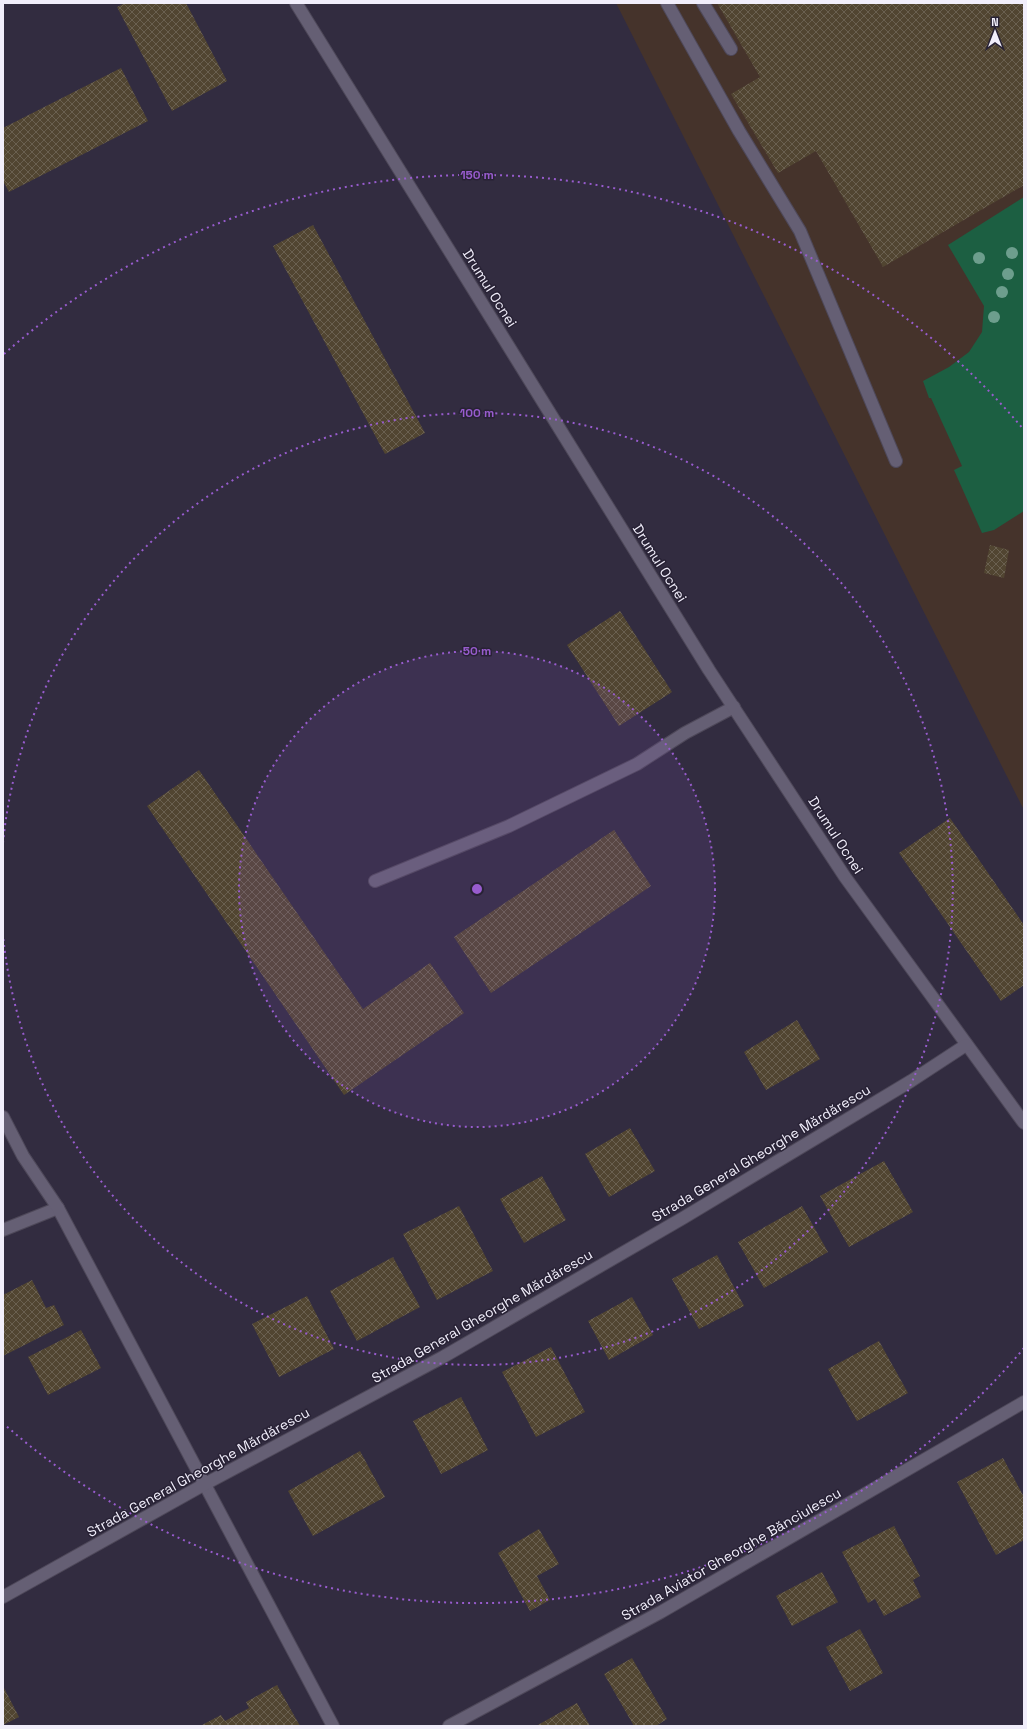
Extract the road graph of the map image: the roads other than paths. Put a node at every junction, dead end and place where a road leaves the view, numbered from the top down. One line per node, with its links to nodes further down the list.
1 (296, 3): 6 (street, Drumul Ocnei)
2 (667, 3): 5 (street)
3 (704, 3): 4 (street)
4 (731, 49)
5 (896, 461)
6 (734, 707): 7 (street); 8 (street, Drumul Ocnei)
7 (376, 881)
8 (966, 1045): 10 (street, Drumul Ocnei); 14 (street, Strada General Gheorghe Mărdărescu)
9 (3, 1117): 11 (street)
10 (1024, 1123)
11 (58, 1208): 12 (street); 14 (street)
12 (3, 1230)
13 (1024, 1402): 17 (street, Strada Aviator Gheorghe Bănciulescu)
14 (205, 1484): 15 (street, Strada General Gheorghe Mărdărescu); 16 (street)
15 (3, 1597)
16 (333, 1726)
17 (449, 1726)

